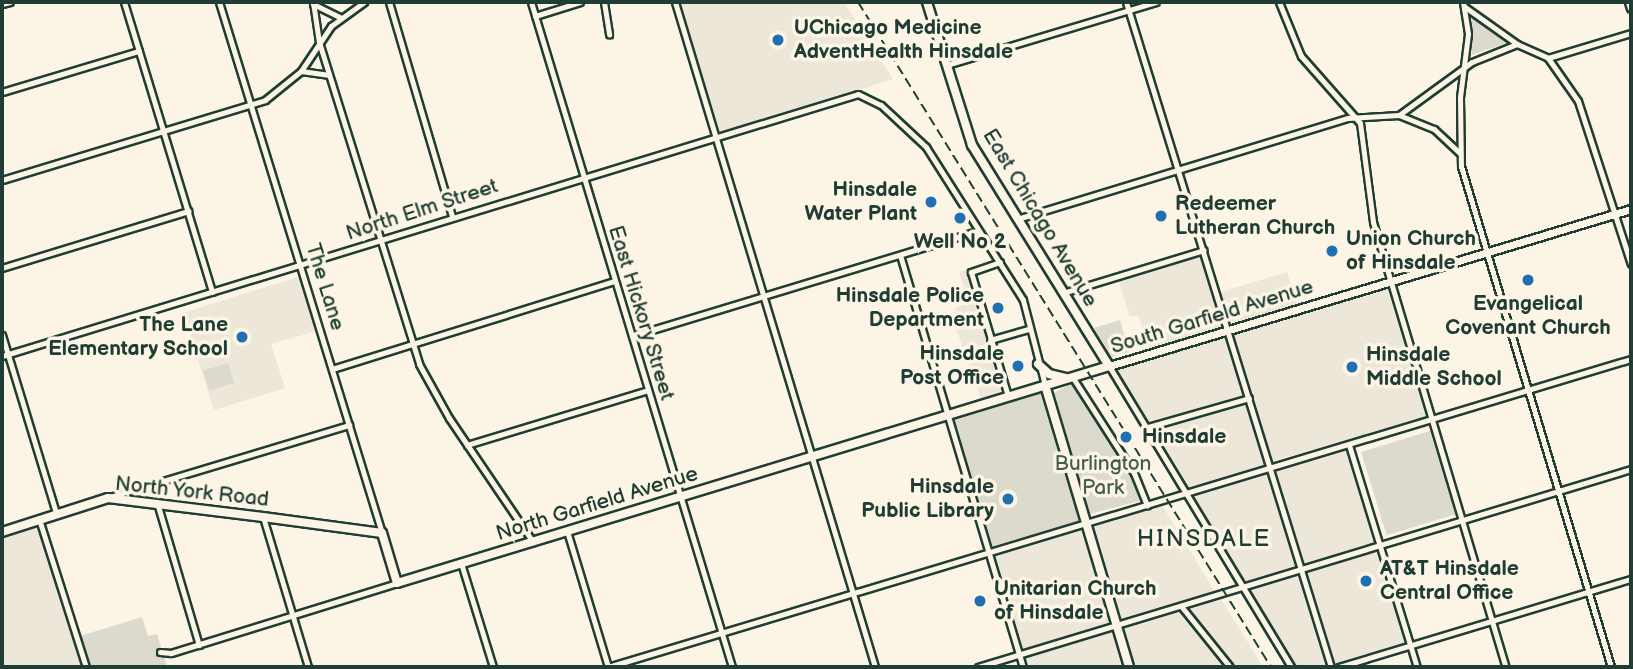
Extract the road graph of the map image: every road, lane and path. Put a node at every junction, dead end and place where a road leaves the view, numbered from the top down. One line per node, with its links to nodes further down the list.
1 (10, 2): 16 (street)
2 (124, 2): 26 (street)
3 (219, 2): 33 (street, The Lane)
4 (364, 2): 21 (street)
5 (389, 2): 45 (street)
6 (531, 2): 20 (street, East Hickory Street)
7 (580, 2): 20 (street)
8 (604, 2): 23 (street)
9 (675, 2): 37 (street)
10 (927, 2): 28 (main road, East Chicago Avenue)
11 (1126, 2): 19 (street)
12 (1156, 2): 19 (street)
13 (1279, 2): 35 (street)
14 (1629, 2): 18 (street)
15 (313, 3): 21 (street); 24 (street)
16 (2, 4)
17 (1464, 4): 25 (street); 29 (street)
18 (1631, 8)
19 (1128, 10): 28 (street); 39 (street)
20 (535, 16): 40 (street, East Hickory Street)
21 (340, 17): 24 (street)
22 (1631, 33): 27 (street)
23 (609, 35)
24 (319, 42): 30 (street); 31 (street)
25 (1517, 44): 27 (street); 29 (street)
26 (139, 51): 32 (street); 36 (street)
27 (1548, 58): 44 (street)
28 (947, 65): 46 (main road, East Chicago Avenue)
29 (1463, 68): 34 (street); 38 (street)
30 (301, 71): 31 (street); 33 (street)
31 (329, 76): 48 (street)
32 (2, 92)
33 (251, 105): 36 (street); 54 (street, The Lane)
34 (1399, 115): 35 (street); 38 (street)
35 (1357, 116): 39 (street); 57 (street)
36 (163, 131): 41 (street); 43 (street)
37 (715, 136): 40 (street, North Elm Street); 47 (street, North Elm Street); 60 (street)
38 (1460, 153): 50 (street)
39 (1179, 170): 46 (street); 49 (street)
40 (583, 176): 45 (street, North Elm Street); 56 (street, East Hickory Street)
41 (2, 180)
42 (1631, 209): 44 (street, South Garfield Avenue)
43 (188, 211): 55 (street); 58 (street)
44 (1616, 214): 50 (street, South Garfield Avenue); 53 (street)
45 (452, 216): 48 (street, North Elm Street)
46 (1017, 219): 59 (main road, East Chicago Avenue)
47 (978, 231): 51 (street); 52 (street, North Elm Street)
48 (380, 239): 54 (street, North Elm Street); 66 (street)
49 (1204, 250): 59 (street); 62 (street)
50 (1487, 252): 57 (street, South Garfield Avenue); 75 (street)
51 (900, 255): 60 (street); 78 (street)
52 (1000, 262): 61 (street, North Elm Street); 65 (street)
53 (1631, 264)
54 (301, 266): 58 (street, North Elm Street); 71 (street, The Lane)
55 (2, 268)
56 (615, 281): 64 (street, East Hickory Street); 66 (street)
57 (1391, 282): 62 (street, South Garfield Avenue); 79 (street)
58 (212, 292): 67 (street, North Elm Street)
59 (1063, 293): 70 (main road, East Chicago Avenue)
60 (764, 296): 64 (street); 84 (street)
61 (1028, 329): 65 (street); 69 (street, North Elm Street)
62 (1229, 330): 70 (street, South Garfield Avenue); 77 (street)
63 (2, 335): 67 (street)
64 (632, 337): 74 (street, East Hickory Street)
65 (990, 340): 76 (street)
66 (412, 345): 71 (street); 82 (street)
67 (5, 355): 93 (street)
68 (1631, 359): 75 (street)
69 (1038, 364): 72 (main road); 73 (street, North Elm Street)
70 (1109, 366): 72 (main road, South Garfield Avenue); 81 (street)
71 (332, 369): 80 (street, The Lane)
72 (1073, 378): 73 (main road, South Garfield Avenue); 91 (street)
73 (1045, 385): 76 (main road, North Garfield Avenue); 97 (main road)
74 (648, 390): 82 (street); 89 (street, East Hickory Street)
75 (1529, 390): 79 (street); 87 (street)
76 (1008, 396): 78 (main road, North Garfield Avenue)
77 (1249, 398): 81 (street); 85 (street)
78 (948, 416): 84 (main road, North Garfield Avenue); 103 (street)
79 (1432, 420): 83 (street); 96 (street)
80 (349, 425): 90 (street); 100 (street, The Lane)
81 (1148, 427): 88 (street)
82 (467, 444): 101 (street)
83 (1349, 445): 85 (street); 102 (street)
84 (812, 457): 89 (main road, North Garfield Avenue); 109 (street)
85 (1270, 468): 88 (street); 105 (street)
86 (1631, 469): 87 (street)
87 (1559, 491): 96 (street); 110 (street)
88 (1187, 494): 91 (street); 108 (street)
89 (681, 497): 99 (main road, North Garfield Avenue); 115 (street, East Hickory Street)
90 (108, 498): 92 (main road, North York Road); 93 (main road, North York Road)
91 (1147, 505): 97 (street)
92 (158, 506): 94 (main road, North York Road); 116 (street)
93 (56, 513): 95 (main road, North York Road)
94 (263, 517): 100 (main road, North York Road); 112 (street)
95 (39, 519): 98 (main road, North York Road); 120 (street)
96 (1462, 520): 102 (street); 113 (street)
97 (1086, 523): 103 (street); 114 (main road)
98 (2, 531)
99 (567, 531): 101 (main road, North Garfield Avenue); 123 (street)
100 (382, 533): 107 (main road, The Lane)
101 (533, 542): 104 (main road, North Garfield Avenue)
102 (1380, 546): 105 (street); 117 (street)
103 (988, 551): 109 (street); 119 (street)
104 (461, 563): 107 (main road, North Garfield Avenue); 122 (street)
105 (1301, 569): 108 (street); 131 (street)
106 (1631, 579): 110 (street)
107 (397, 583): 112 (street, North Garfield Avenue)
108 (1242, 587): 111 (street); 130 (street)
109 (853, 592): 115 (street); 125 (street)
110 (1589, 592): 113 (street); 135 (street)
111 (1181, 606): 114 (street); 129 (street)
112 (293, 615): 116 (street, North Garfield Avenue); 121 (street)
113 (1492, 621): 117 (street); 134 (street)
114 (1116, 625): 119 (street); 128 (main road)
115 (721, 633): 123 (street); 124 (street, East Hickory Street)
116 (199, 645): 118 (street, North Garfield Avenue)
117 (1411, 646): 132 (street); 133 (street)
118 (160, 652)
119 (1019, 655): 126 (street); 127 (street)
120 (86, 667)
121 (309, 667)
122 (493, 667)
123 (608, 667)
124 (732, 667)
125 (875, 667)
126 (978, 667)
127 (1023, 667)
128 (1129, 667)
129 (1230, 667)
130 (1291, 667)
131 (1331, 667)
132 (1339, 667)
133 (1417, 667)
134 (1506, 667)
135 (1611, 667)

